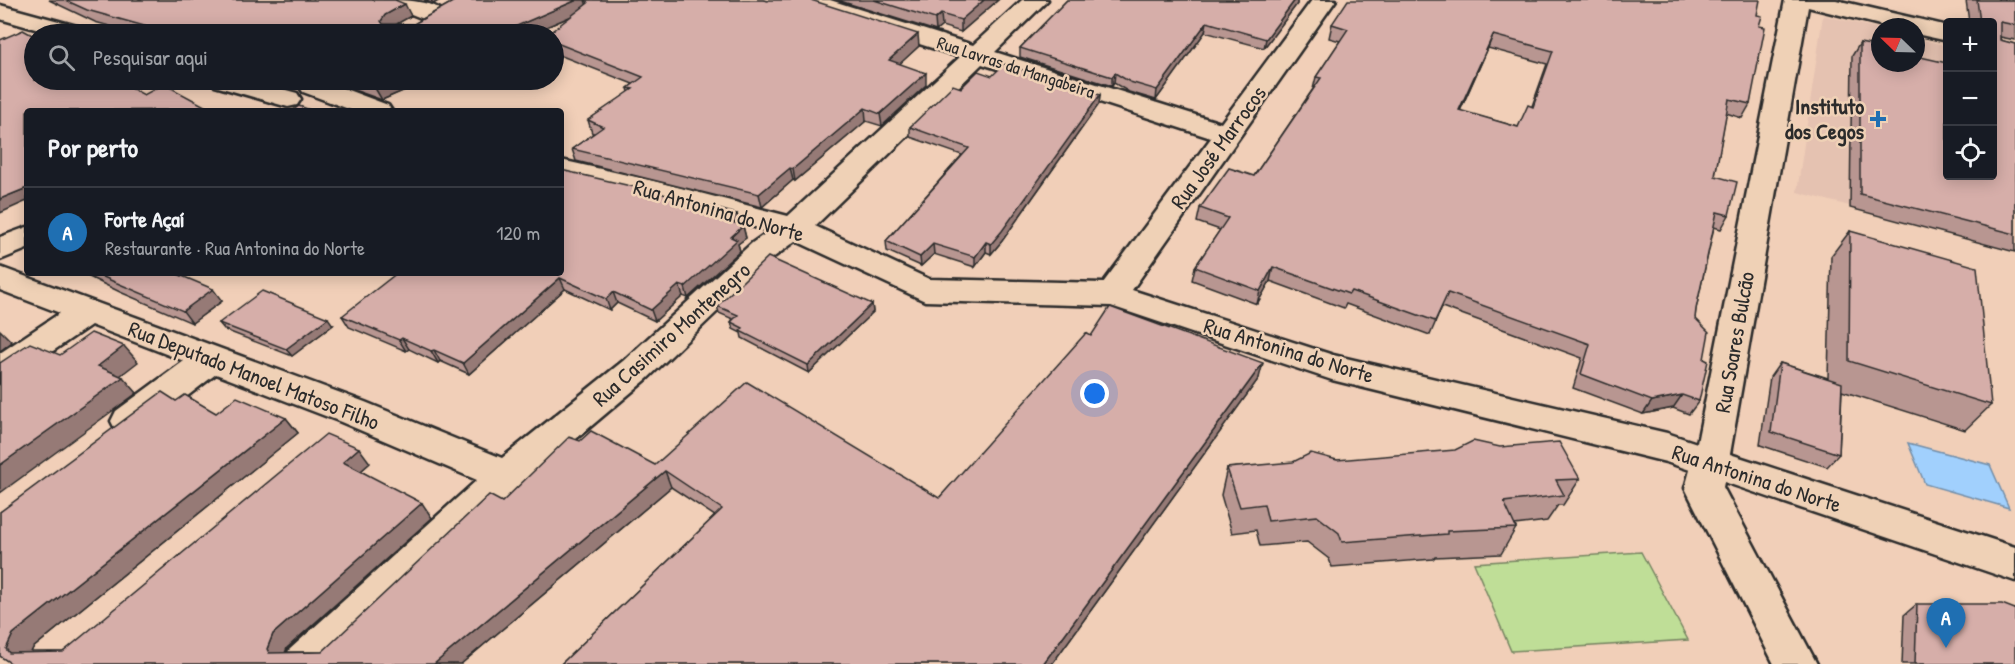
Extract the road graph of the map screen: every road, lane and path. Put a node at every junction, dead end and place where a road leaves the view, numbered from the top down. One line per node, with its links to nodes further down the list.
1 (396, 0): 9 (street)
2 (806, 0): 11 (street, Rua Lavras da Mangabeira)
3 (1036, 0): 11 (street, Rua Casimiro Montenegro)
4 (1324, 0): 17 (street, Rua José Marrocos)
5 (1797, 0): 28 (street, Rua Soares Bulcão)
6 (1806, 0): 10 (street)
7 (0, 12): 8 (street)
8 (43, 24)
9 (420, 24)
10 (1943, 33)
11 (978, 56): 17 (street, Rua Lavras da Mangabeira); 19 (street, Rua Casimiro Montenegro)
12 (246, 90): 15 (street)
13 (305, 90): 15 (street)
14 (333, 90): 16 (street)
15 (278, 105)
16 (372, 108)
17 (1227, 135): 23 (street, Rua José Marrocos)
18 (564, 170): 19 (street, Rua Antonina do Norte)
19 (794, 228): 23 (street, Rua Antonina do Norte); 29 (street, Rua Casimiro Montenegro)
20 (24, 238): 21 (street)
21 (0, 250)
22 (0, 278): 24 (street, Rua Deputado Manoel Matoso Filho)
23 (1112, 295): 28 (street, Rua Antonina do Norte)
24 (88, 311): 25 (street, Rua Deputado Manoel Matoso Filho); 26 (street)
25 (213, 358): 27 (street); 29 (street, Rua Deputado Manoel Matoso Filho)
26 (0, 370)
27 (102, 441)
28 (1709, 461): 30 (street, Rua Antonina do Norte); 32 (street, Rua Soares Bulcão)
29 (506, 476): 31 (street, Rua Casimiro Montenegro)
30 (2015, 564)
31 (304, 664)
32 (1796, 664)

